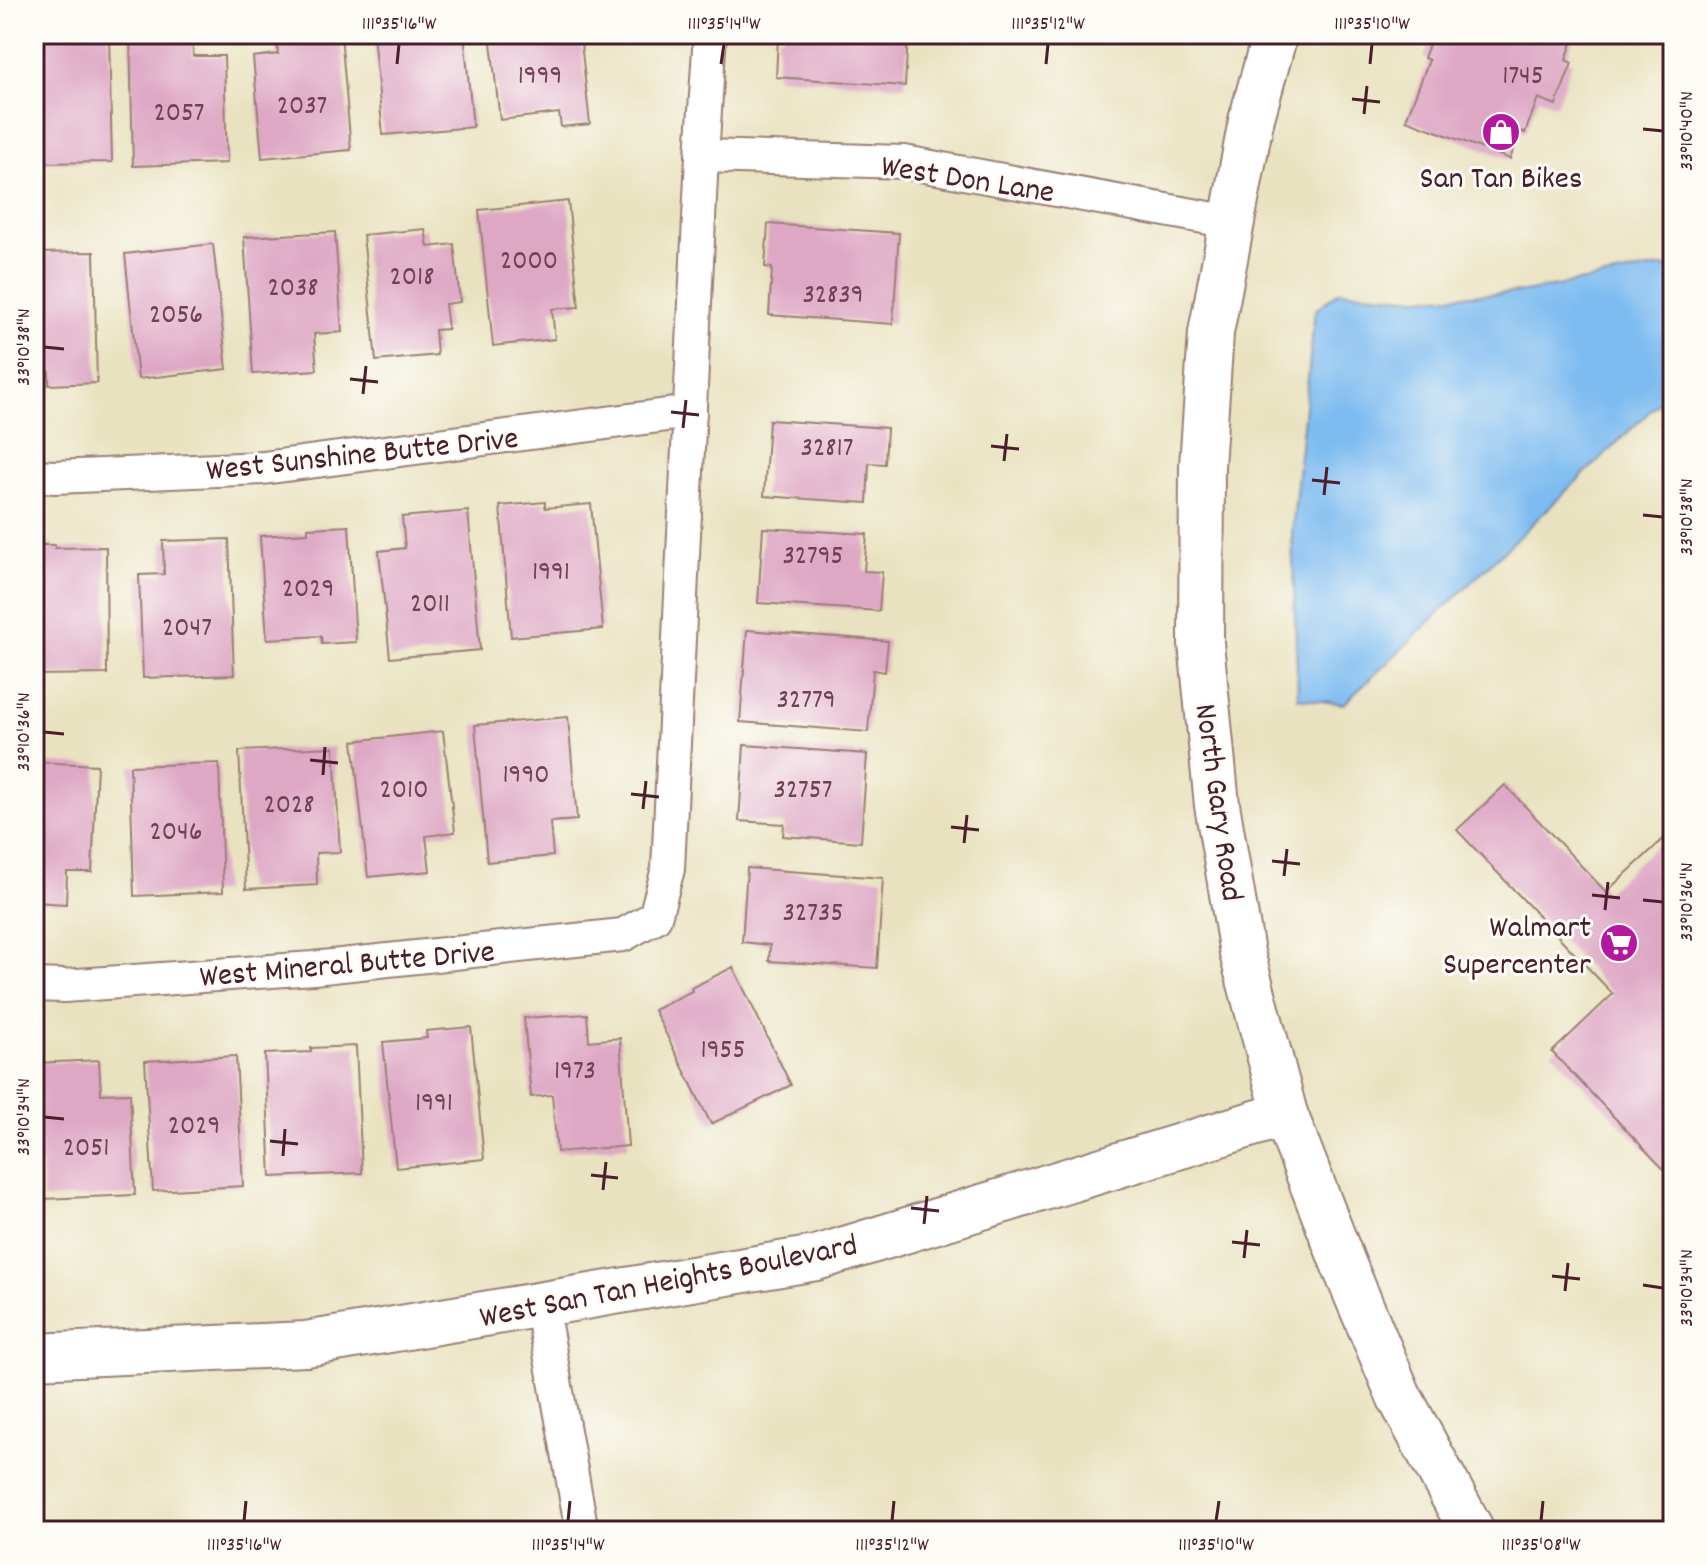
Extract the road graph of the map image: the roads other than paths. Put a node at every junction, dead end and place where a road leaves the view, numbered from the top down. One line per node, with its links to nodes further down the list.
1 (710, 34): 3 (street)
2 (1275, 34): 4 (street, North Gary Road)
3 (702, 156): 4 (street, West Don Lane); 5 (street)
4 (1231, 222): 8 (street, North Gary Road)
5 (690, 412): 6 (street, West Sunshine Butte Drive); 7 (street, West Mineral Butte Drive)
6 (34, 476)
7 (34, 985)
8 (1285, 1114): 9 (street, West San Tan Heights Boulevard); 12 (street, North Gary Road)
9 (541, 1303): 10 (street, West San Tan Heights Boulevard); 11 (street)
10 (34, 1356)
11 (582, 1531)
12 (1472, 1531)

